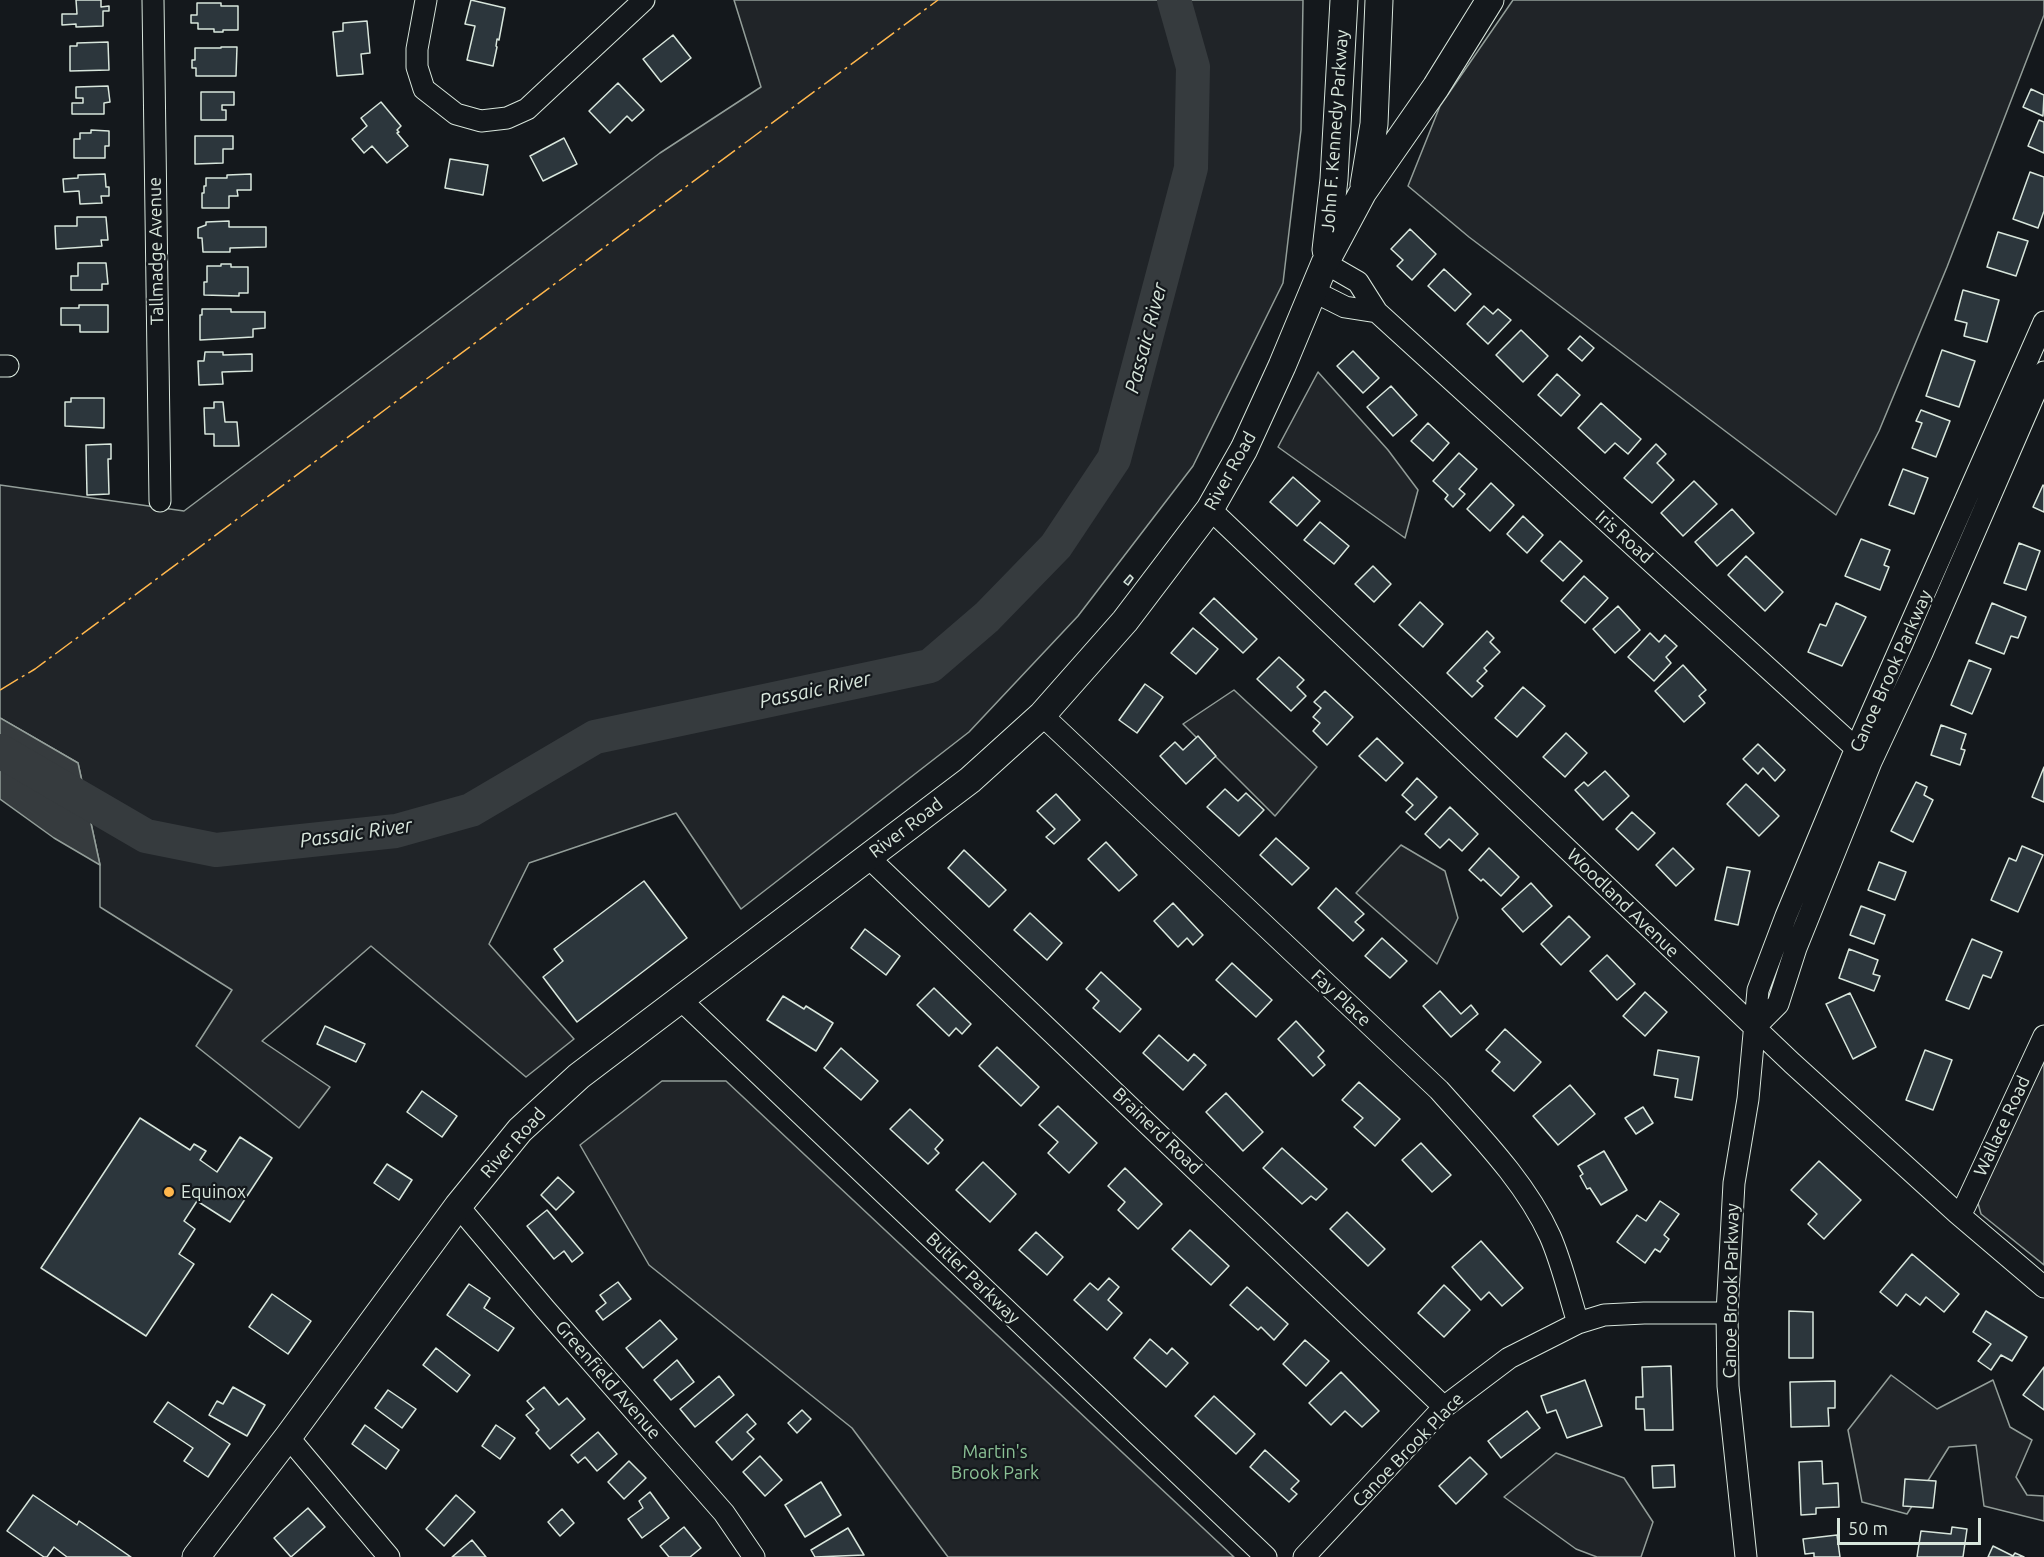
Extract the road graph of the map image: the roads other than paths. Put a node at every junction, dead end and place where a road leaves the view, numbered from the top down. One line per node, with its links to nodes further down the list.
1 (153, 0): 13 (street, Tallmadge Avenue)
2 (426, 0): 3 (street)
3 (644, 0)
4 (1344, 0): 8 (main road, John F. Kennedy Parkway)
5 (1379, 0): 7 (main road, John F. Kennedy Parkway)
6 (1490, 0): 7 (main road, River Road)
7 (1363, 192): 8 (main road, River Road)
8 (1324, 263): 9 (main road, River Road); 10 (street, Iris Road)
9 (1313, 291): 10 (street); 14 (main road, River Road)
10 (1377, 312): 16 (street, Iris Road)
11 (2044, 322): 16 (street, Canoe Brook Parkway)
12 (2044, 372): 16 (street, Canoe Brook Parkway)
13 (160, 501)
14 (1210, 509): 15 (main road, River Road); 19 (street, Woodland Avenue)
15 (1042, 715): 17 (main road, River Road); 25 (street, Fay Place)
16 (1864, 755): 19 (street, Canoe Brook Parkway)
17 (868, 857): 18 (main road, River Road); 26 (street, Brainerd Road)
18 (681, 1000): 21 (main road, River Road); 31 (street, Butler Parkway)
19 (1756, 1026): 22 (street, Woodland Avenue); 24 (street, Canoe Brook Parkway)
20 (2044, 1036): 22 (street, Wallace Road)
21 (458, 1206): 27 (main road, River Road); 30 (street, Greenfield Avenue)
22 (1957, 1213): 23 (street, Woodland Avenue)
23 (2044, 1287)
24 (1727, 1312): 25 (street, Canoe Brook Place); 33 (street, Canoe Brook Parkway)
25 (1578, 1323): 26 (street, Canoe Brook Place)
26 (1444, 1407): 32 (street, Canoe Brook Place)
27 (288, 1437): 28 (main road, River Road); 29 (street)
28 (196, 1557)
29 (389, 1557)
30 (754, 1557)
31 (1266, 1557)
32 (1304, 1557)
33 (1746, 1557)

